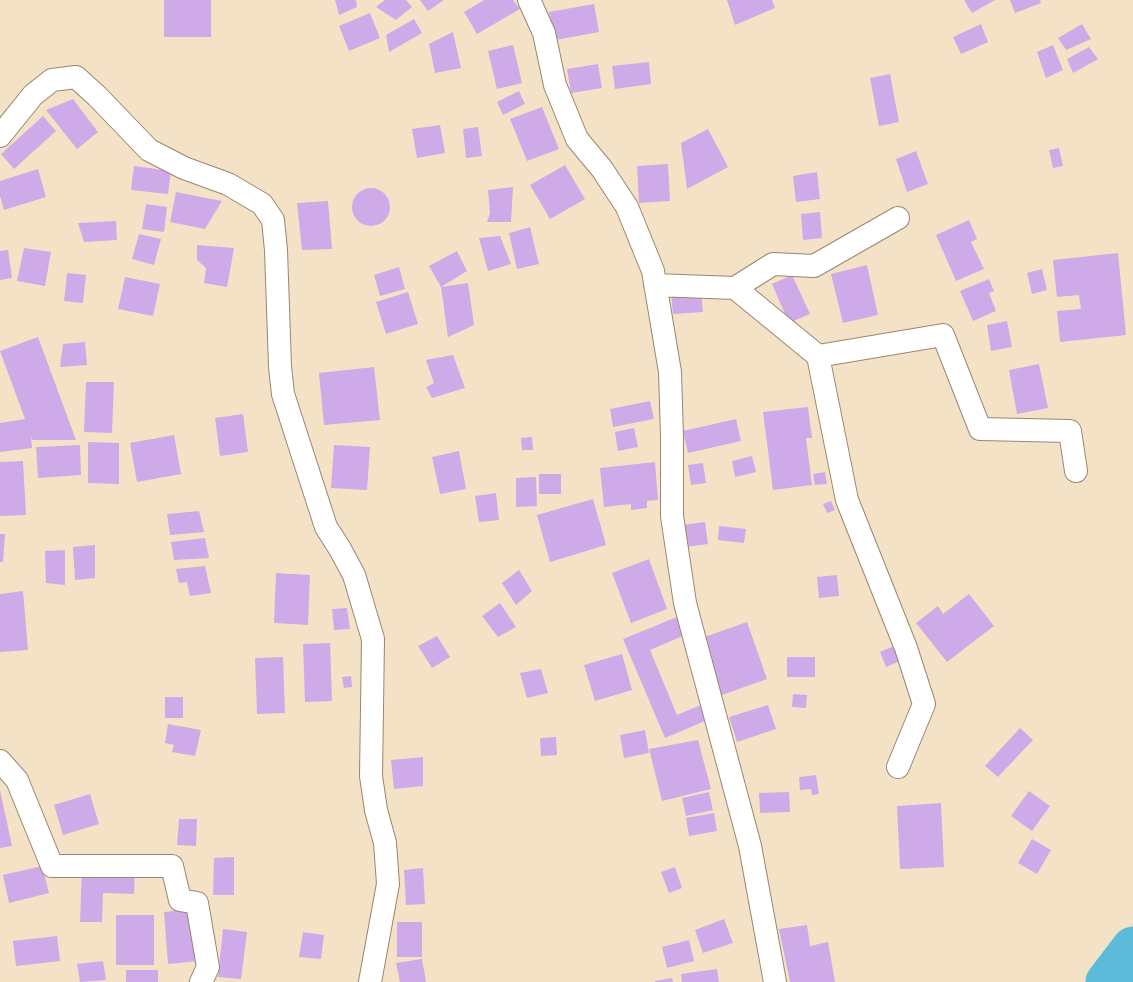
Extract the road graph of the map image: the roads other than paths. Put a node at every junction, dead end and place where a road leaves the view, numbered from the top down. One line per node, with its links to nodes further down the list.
1 (529, 0): 4 (street)
2 (0, 136): 11 (street)
3 (898, 218): 5 (street)
4 (655, 285): 5 (street); 12 (street)
5 (735, 288): 6 (street)
6 (818, 356): 7 (street); 9 (street)
7 (1076, 471)
8 (0, 761): 10 (street)
9 (898, 767)
10 (201, 982)
11 (370, 982)
12 (775, 982)

